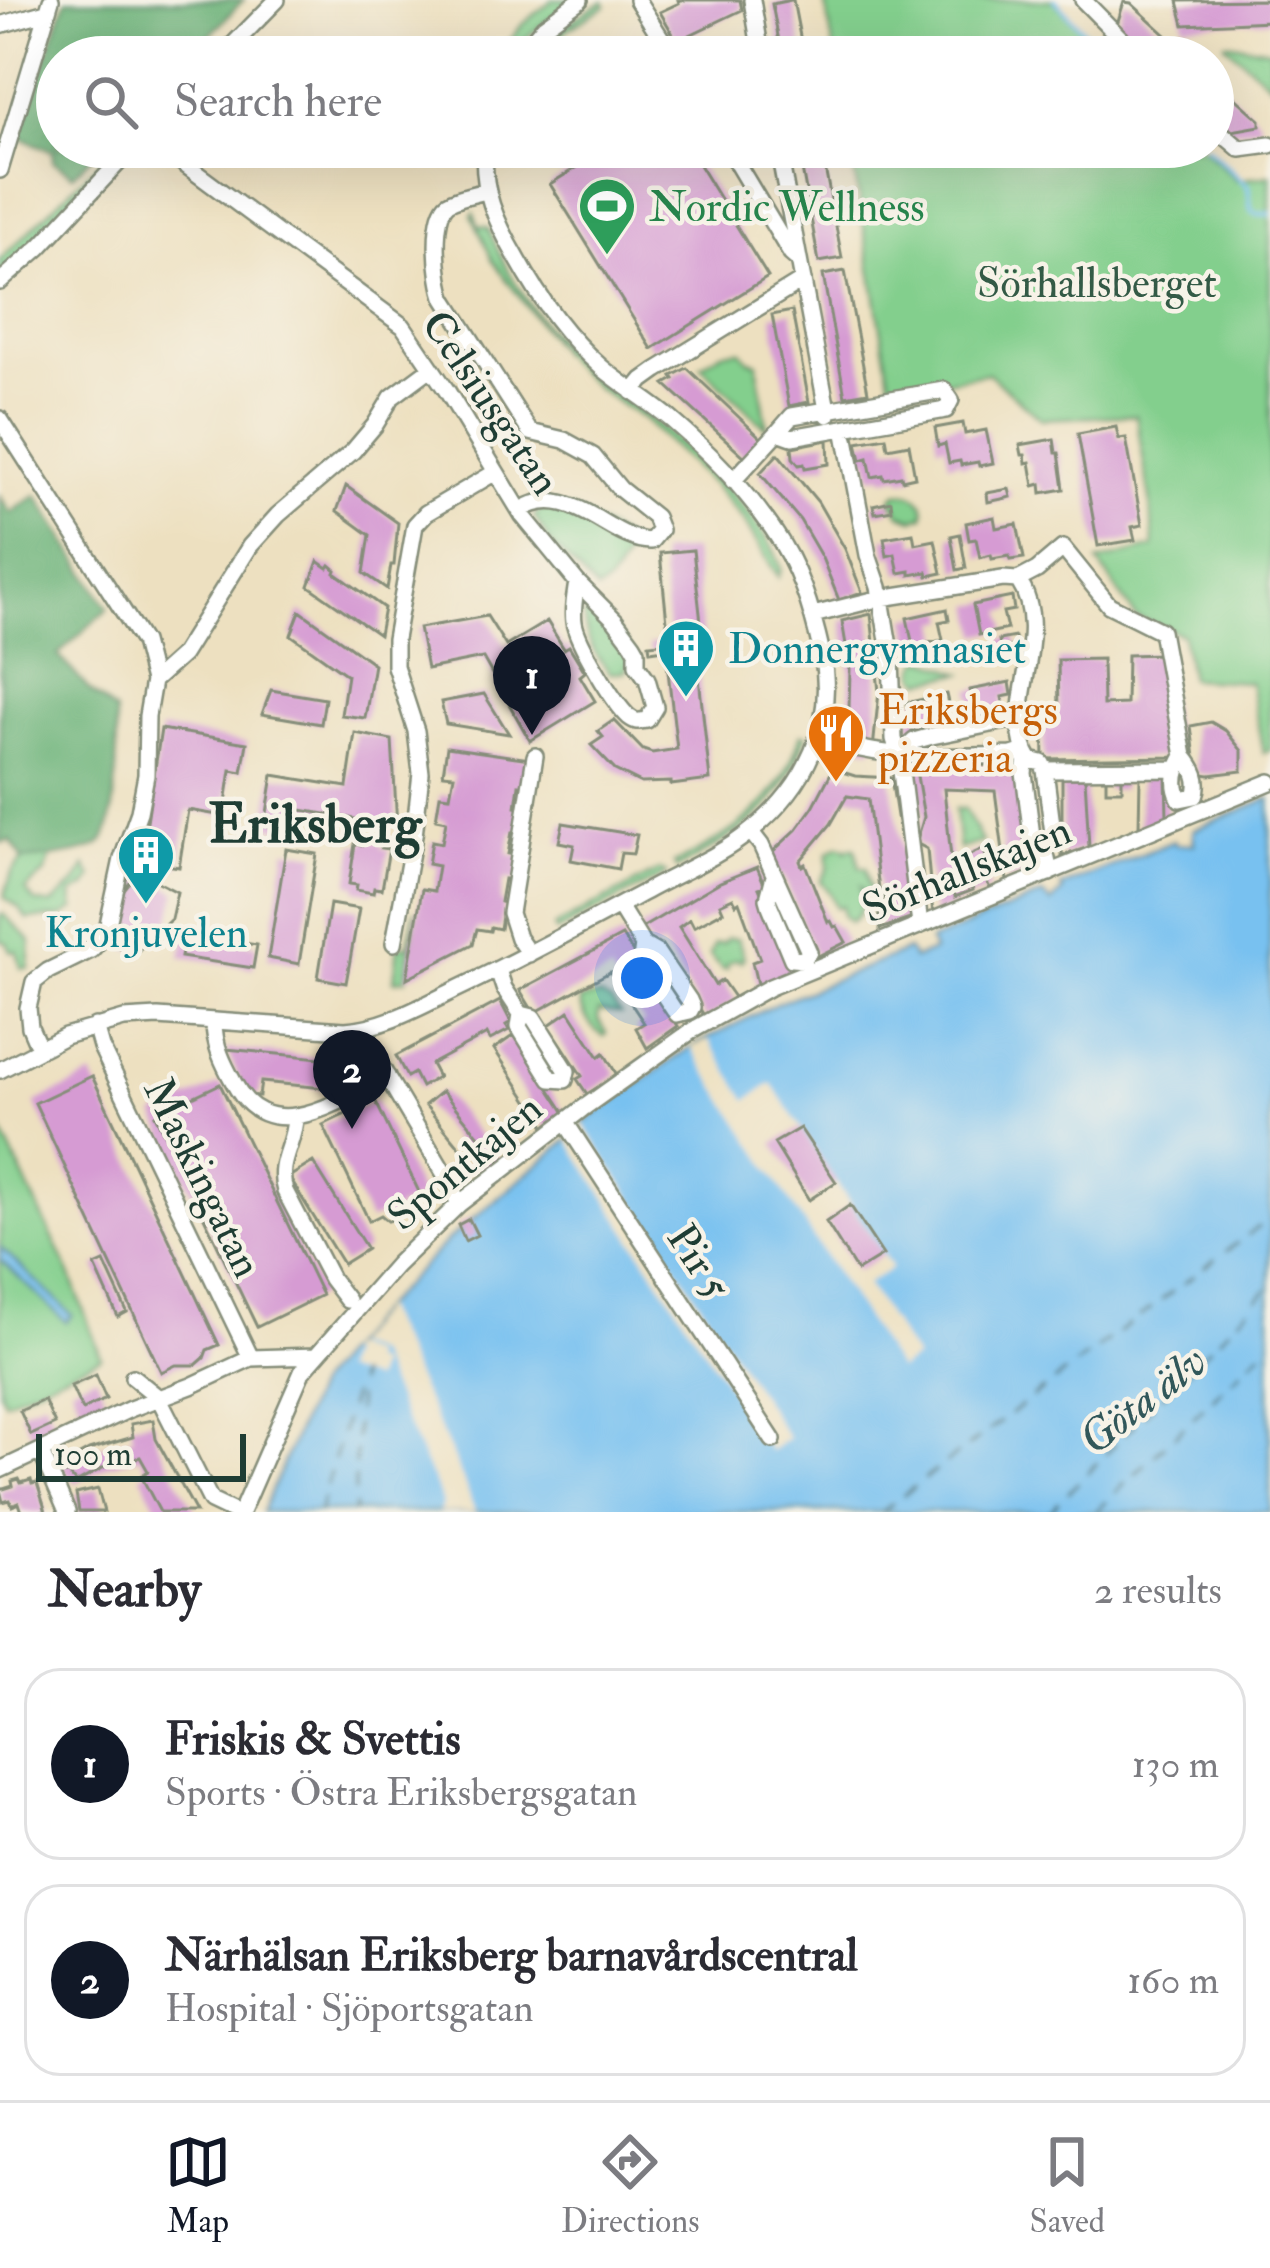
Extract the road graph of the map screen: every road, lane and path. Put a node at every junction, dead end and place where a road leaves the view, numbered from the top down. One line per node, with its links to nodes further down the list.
1 (277, 0): 9 (street)
2 (580, 0): 10 (street)
3 (637, 0): 11 (street)
4 (752, 0): 12 (street)
5 (1083, 0): 13 (street)
6 (48, 6): 7 (street); 8 (street)
7 (0, 26)
8 (39, 36)
9 (242, 36)
10 (536, 36)
11 (660, 36)
12 (758, 36)
13 (1118, 36)
14 (36, 47): 22 (street)
15 (1234, 144): 16 (street)
16 (1270, 145)
17 (113, 168): 26 (street)
18 (189, 168): 27 (street, Celsiusgatan)
19 (485, 168): 23 (street)
20 (740, 168): 24 (street)
21 (782, 168): 24 (street)
22 (0, 170)
23 (486, 191): 28 (street); 35 (street)
24 (800, 262): 25 (street)
25 (803, 280): 28 (street); 29 (street)
26 (0, 282)
27 (431, 368): 33 (street, Celsiusgatan); 42 (street)
28 (633, 392): 34 (street)
29 (827, 409): 31 (street); 31 (street); 32 (street)
30 (0, 419): 42 (street)
31 (837, 429): 32 (street); 38 (street)
32 (778, 432): 34 (street)
33 (494, 473): 35 (street, Celsiusgatan); 57 (street)
34 (734, 481): 39 (street)
35 (520, 512): 37 (street, Celsiusgatan)
36 (1018, 580): 38 (street); 43 (street); 48 (street)
37 (577, 582): 40 (street, Celsiusgatan); 41 (street, Celsiusgatan)
38 (881, 598): 39 (street); 45 (street)
39 (813, 615): 52 (street)
40 (637, 665): 41 (street); 41 (street, Celsiusgatan)
41 (604, 679)
42 (154, 681): 65 (street)
43 (1021, 718): 45 (street); 46 (street)
44 (833, 742): 45 (street)
45 (899, 754): 46 (street); 56 (street)
46 (1027, 755): 49 (street); 53 (street)
47 (535, 756): 58 (street)
48 (1180, 762): 49 (street); 51 (street)
49 (1045, 770): 53 (street)
50 (1270, 782): 51 (street, Sörhallskajen)
51 (1198, 803): 54 (street, Sörhallskajen)
52 (751, 832): 55 (street); 59 (street)
53 (1044, 845): 54 (street)
54 (1050, 873): 56 (street, Sörhallskajen)
55 (619, 906): 58 (street); 62 (street)
56 (920, 925): 59 (street, Sörhallskajen)
57 (394, 944)
58 (529, 953): 60 (street)
59 (805, 966): 62 (street, Sörhallskajen)
60 (498, 970): 64 (street); 68 (street)
61 (214, 1022): 63 (street); 64 (street); 69 (street)
62 (689, 1022): 68 (street, Spontkajen)
63 (95, 1026): 65 (street); 74 (street, Maskingatan)
64 (364, 1029): 67 (street)
65 (42, 1047): 66 (street)
66 (0, 1070)
67 (387, 1076): 69 (street); 71 (street)
68 (582, 1108): 70 (street, Spontkajen)
69 (295, 1118): 72 (street)
70 (566, 1123): 71 (street, Spontkajen); 77 (street, Pir 5)
71 (454, 1213): 73 (street, Spontkajen)
72 (347, 1300)
73 (316, 1355): 74 (street); 81 (street, Spontkajen)
74 (251, 1358): 76 (street)
75 (134, 1377): 76 (street)
76 (159, 1398): 78 (street); 81 (street)
77 (773, 1440)
78 (41, 1452): 79 (street); 80 (street)
79 (0, 1470)
80 (67, 1512)
81 (238, 1512)

